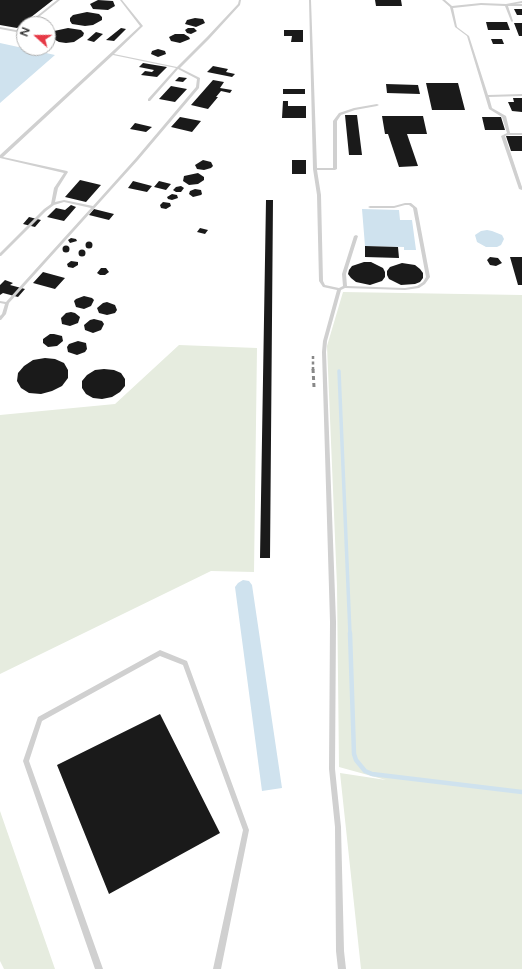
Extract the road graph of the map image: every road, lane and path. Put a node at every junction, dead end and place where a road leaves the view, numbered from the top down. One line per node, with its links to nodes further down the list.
1 (59, 0): 10 (lane)
2 (121, 0): 14 (lane)
3 (240, 0): 15 (lane)
4 (310, 0): 23 (lane)
5 (443, 0): 9 (lane)
6 (522, 2): 7 (lane)
7 (506, 6): 8 (lane); 9 (lane); 11 (lane)
8 (522, 6)
9 (451, 7): 17 (lane)
10 (38, 16)
11 (512, 21)
12 (0, 28): 13 (lane)
13 (16, 31)
14 (112, 54): 15 (lane); 22 (lane)
15 (178, 68): 18 (lane); 26 (lane)
16 (522, 95): 17 (lane)
17 (487, 96): 20 (lane)
18 (149, 100)
19 (377, 105): 23 (lane)
20 (509, 134): 21 (lane); 24 (lane)
21 (522, 134)
22 (0, 157): 25 (lane)
23 (315, 169): 30 (lane)
24 (521, 189)
25 (53, 204): 26 (lane); 29 (lane)
26 (94, 207): 32 (lane)
27 (370, 207): 30 (lane)
28 (356, 236): 30 (lane)
29 (0, 255)
30 (342, 288): 36 (lane)
31 (0, 302): 32 (lane)
32 (7, 303): 33 (lane)
33 (0, 319)
34 (99, 969): 35 (lane)
35 (217, 969)
36 (342, 969)

